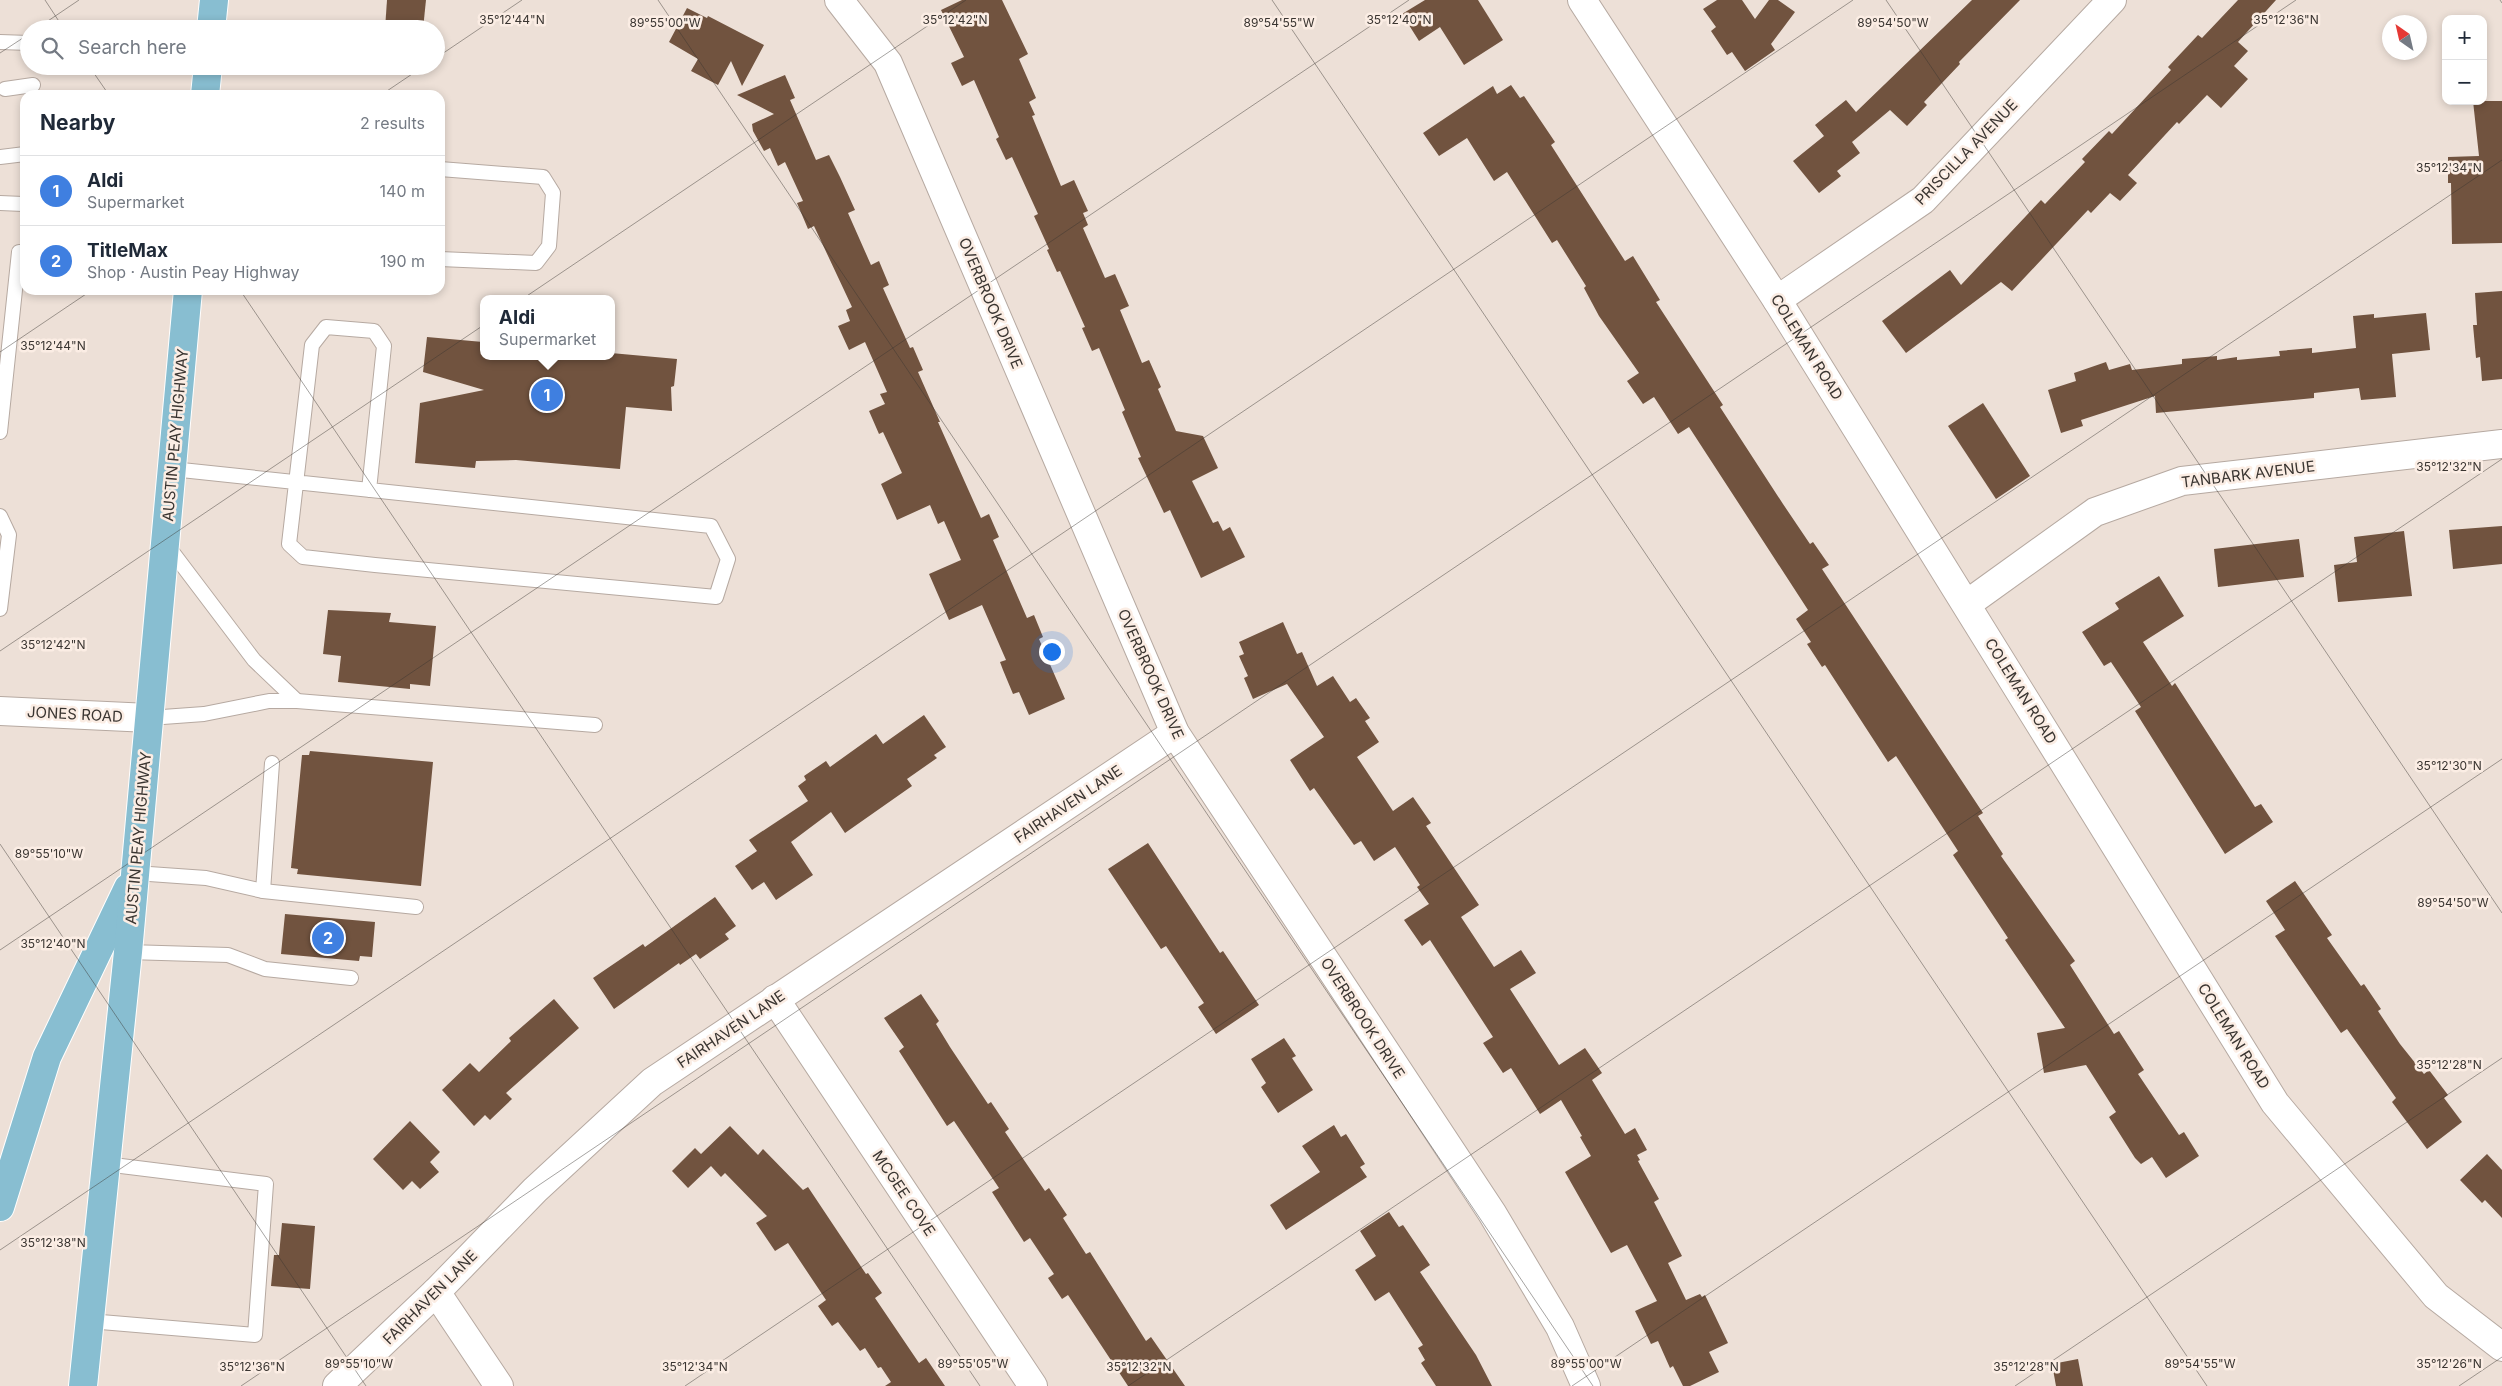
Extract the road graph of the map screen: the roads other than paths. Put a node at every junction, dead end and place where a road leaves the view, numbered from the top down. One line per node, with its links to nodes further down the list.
1 (214, 0): 5 (main road)
2 (839, 0): 34 (street, OVERBROOK DRIVE)
3 (1582, 0): 20 (street, COLEMAN ROAD)
4 (2112, 0): 20 (street, PRISCILLA AVENUE)
5 (212, 20)
6 (0, 42): 7 (lane)
7 (20, 43)
8 (207, 75): 11 (main road)
9 (34, 85): 10 (lane)
10 (5, 89)
11 (206, 90)
12 (20, 155): 13 (lane)
13 (0, 157)
14 (445, 170): 18 (lane)
15 (0, 203): 16 (lane)
16 (20, 204)
17 (19, 252): 21 (lane)
18 (445, 260)
19 (188, 295): 23 (main road, AUSTIN PEAY HIGHWAY)
20 (1778, 300): 28 (street, COLEMAN ROAD)
21 (0, 427)
22 (2502, 444): 28 (street, TANBARK AVENUE)
23 (172, 469): 24 (lane); 27 (main road, AUSTIN PEAY HIGHWAY)
24 (296, 482): 25 (lane); 25 (lane); 25 (lane)
25 (369, 490)
26 (0, 516): 29 (lane)
27 (165, 542): 30 (lane); 32 (main road, AUSTIN PEAY HIGHWAY)
28 (1966, 604): 46 (street, COLEMAN ROAD)
29 (0, 609)
30 (298, 701): 32 (lane); 33 (lane)
31 (0, 711): 32 (street, JONES ROAD)
32 (149, 718): 36 (main road, AUSTIN PEAY HIGHWAY)
33 (595, 725)
34 (1175, 733): 41 (street, FAIRHAVEN LANE); 51 (street, OVERBROOK DRIVE)
35 (272, 763): 37 (lane)
36 (135, 873): 37 (lane); 39 (main road, AUSTIN PEAY HIGHWAY); 43 (main road)
37 (264, 891): 38 (lane)
38 (416, 907)
39 (128, 952): 40 (lane); 42 (main road, AUSTIN PEAY HIGHWAY)
40 (351, 978)
41 (775, 1000): 44 (street, FAIRHAVEN LANE); 50 (street, MCGEE COVE)
42 (105, 1164): 45 (main road, AUSTIN PEAY HIGHWAY); 45 (lane)
43 (0, 1207)
44 (436, 1292): 48 (street, FAIRHAVEN LANE); 49 (street)
45 (89, 1321): 47 (main road, AUSTIN PEAY HIGHWAY)
46 (2502, 1347)
47 (82, 1386)
48 (337, 1386)
49 (499, 1386)
50 (1033, 1386)
51 (1586, 1386)

